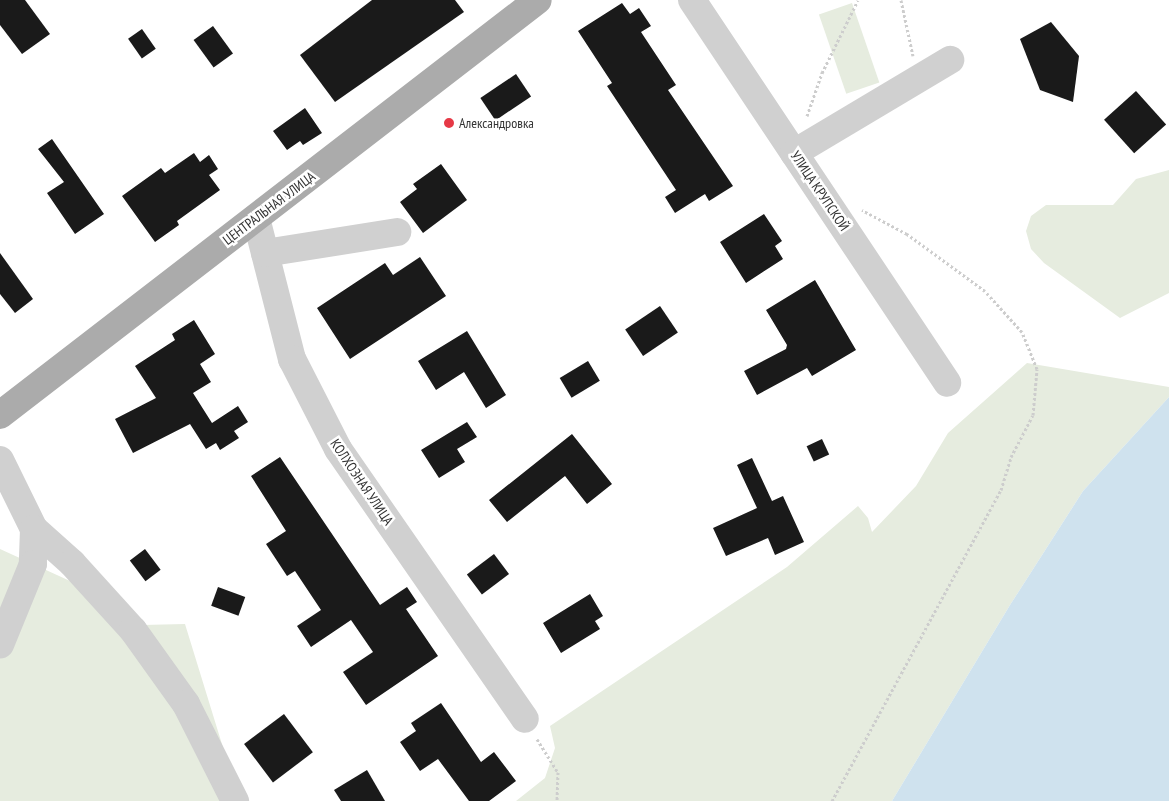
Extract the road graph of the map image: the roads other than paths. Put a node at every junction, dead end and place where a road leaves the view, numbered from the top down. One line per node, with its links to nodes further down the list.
1 (692, 0): 4 (street, УЛИЦА КРУПСКОЙ)
2 (527, 3): 5 (main road, ЦЕНТРАЛЬНАЯ УЛИЦА)
3 (950, 60): 4 (street)
4 (794, 153): 8 (street, УЛИЦА КРУПСКОЙ)
5 (256, 218): 7 (street, КОЛХОЗНАЯ УЛИЦА); 9 (main road, ЦЕНТРАЛЬНАЯ УЛИЦА)
6 (397, 232): 7 (street)
7 (265, 253): 13 (street, КОЛХОЗНАЯ УЛИЦА)
8 (947, 383)
9 (0, 415)
10 (0, 460): 11 (street)
11 (34, 529): 12 (street); 14 (street)
12 (0, 646)
13 (525, 719)
14 (235, 801)

